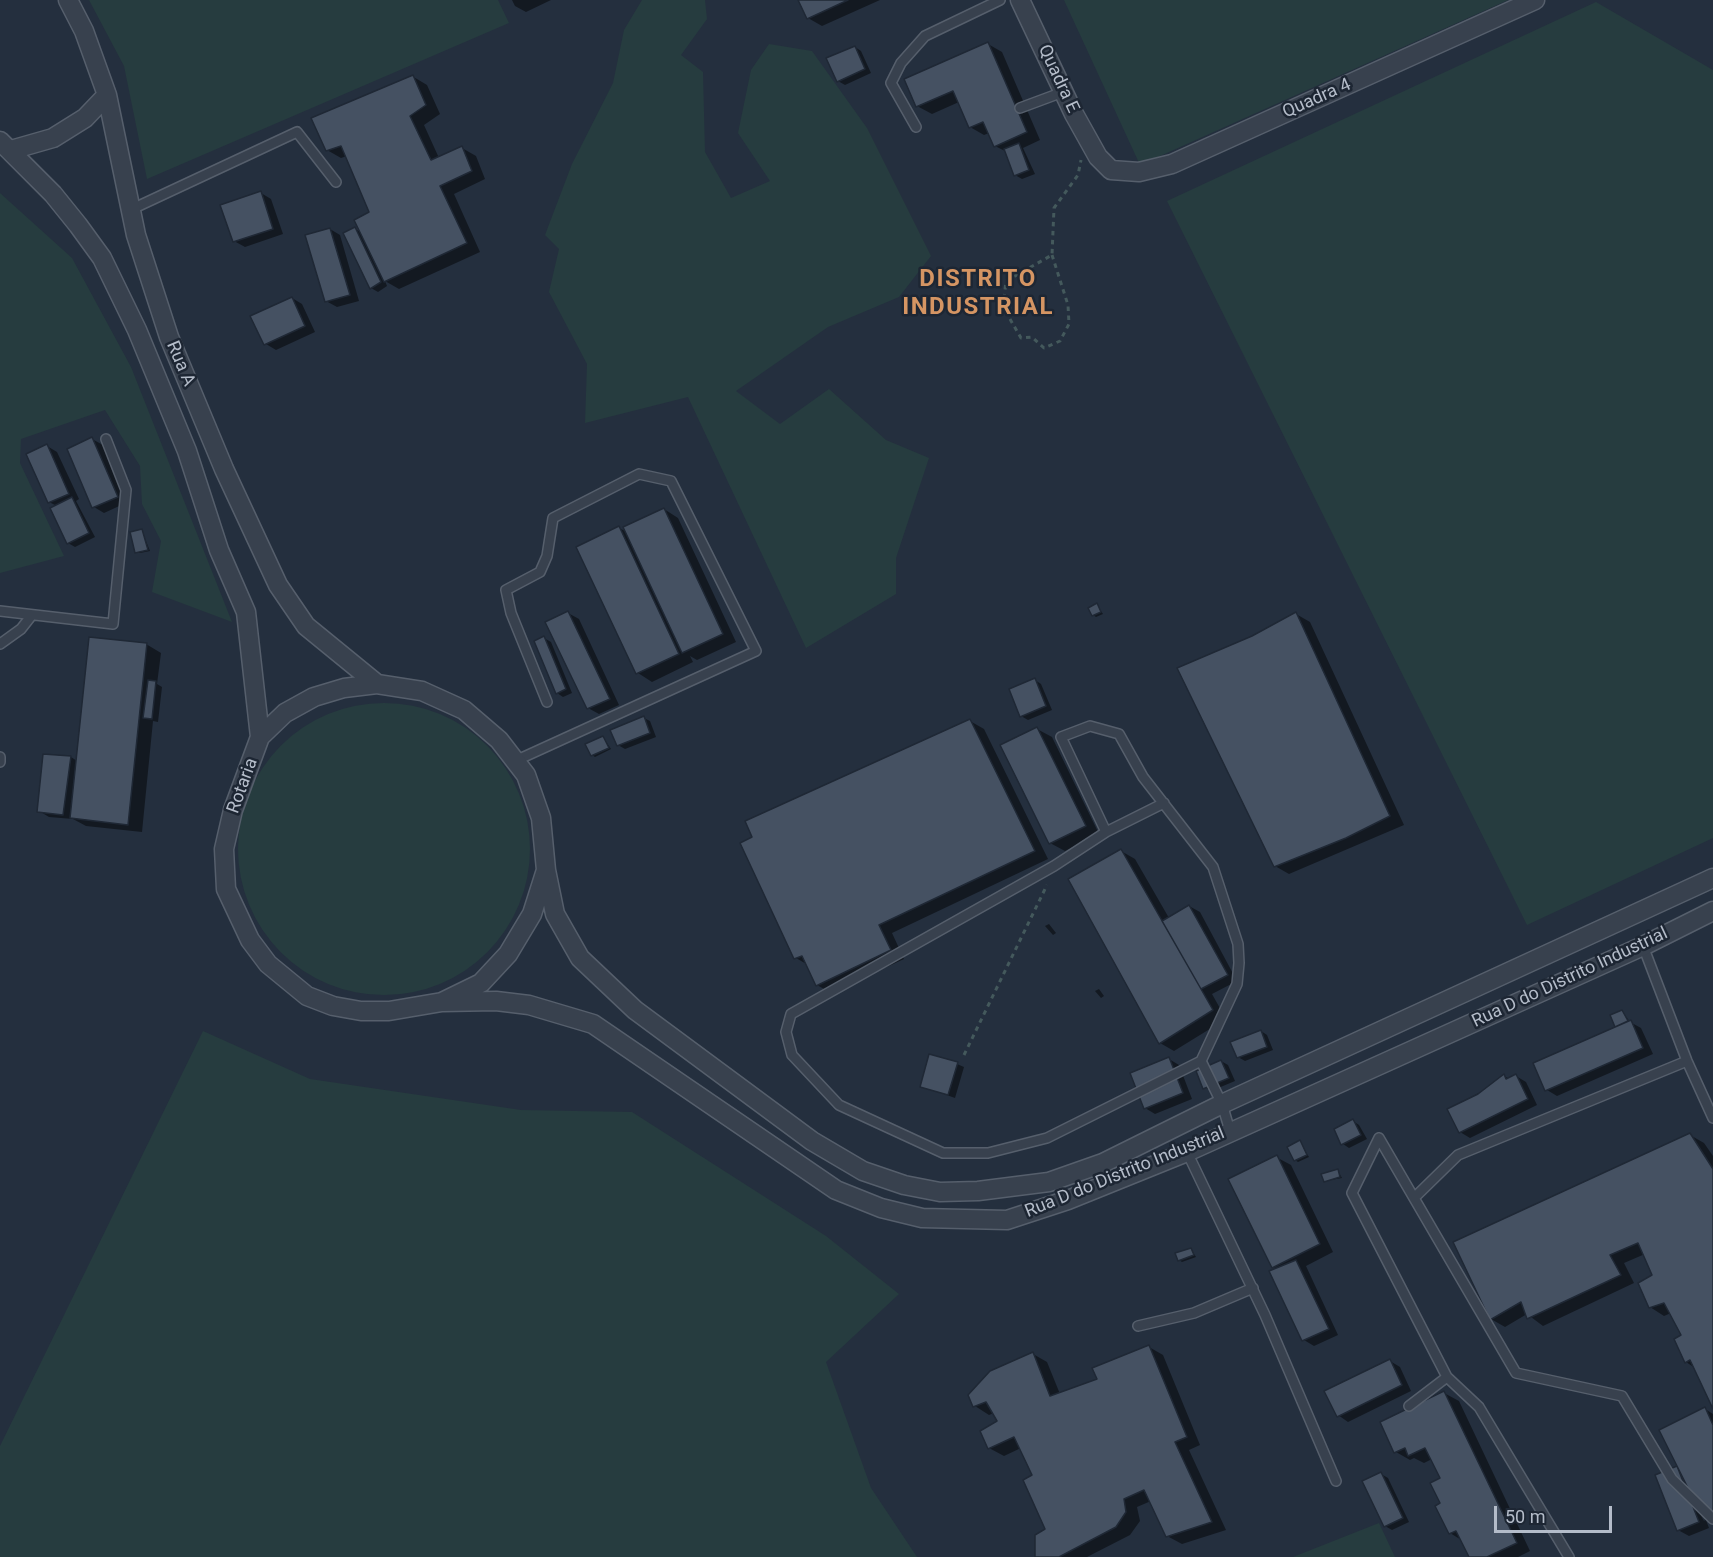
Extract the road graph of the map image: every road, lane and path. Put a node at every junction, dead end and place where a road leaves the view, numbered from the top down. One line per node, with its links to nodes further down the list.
1 (68, 0): 6 (street, Rua A)
2 (1000, 0): 8 (lane)
3 (1020, 0): 5 (street, Quadra E)
4 (1535, 0): 11 (street, Quadra 4)
5 (1064, 92): 7 (lane); 9 (street, Quadra E)
6 (107, 95): 10 (street); 13 (street, Rua A)
7 (1020, 108)
8 (916, 127)
9 (1086, 134): 11 (street, Quadra E); 14 (path)
10 (5, 145): 21 (street, Rua A)
11 (1098, 156)
12 (336, 182): 13 (lane)
13 (130, 210): 19 (street, Rua A)
14 (1052, 255): 14 (path)
15 (106, 439): 17 (lane)
16 (0, 611): 17 (lane)
17 (32, 615): 18 (lane)
18 (0, 644)
19 (377, 684): 21 (street, Rotaria); 23 (street, Rotaria)
20 (547, 702): 23 (lane)
21 (260, 737): 32 (street, Rotaria)
22 (0, 757): 24 (lane)
23 (515, 761): 28 (street, Rotaria)
24 (0, 762)
25 (1164, 803): 26 (lane); 26 (lane); 34 (lane)
26 (1106, 832): 27 (lane)
27 (1054, 866): 33 (path); 34 (lane)
28 (546, 870): 32 (street, Rotaria); 36 (street, Rua D do Distrito Industrial)
29 (1713, 878): 36 (street, Rua D do Distrito Industrial)
30 (1713, 911): 31 (street, Rua D do Distrito Industrial)
31 (1643, 946): 35 (lane); 38 (street, Rua D do Distrito Industrial)
32 (442, 1002): 39 (street, Rua D do Distrito Industrial)
33 (964, 1055)
34 (1201, 1060): 36 (lane)
35 (1688, 1061): 37 (lane); 40 (lane)
36 (1222, 1104): 38 (lane)
37 (1713, 1118)
38 (1230, 1131): 39 (street, Rua D do Distrito Industrial)
39 (1186, 1152): 41 (lane)
40 (1414, 1198): 43 (lane); 46 (lane)
41 (1252, 1288): 42 (lane); 45 (lane)
42 (1138, 1326)
43 (1447, 1377): 44 (lane); 47 (lane)
44 (1408, 1406)
45 (1336, 1481)
46 (1713, 1519)
47 (1569, 1557)

